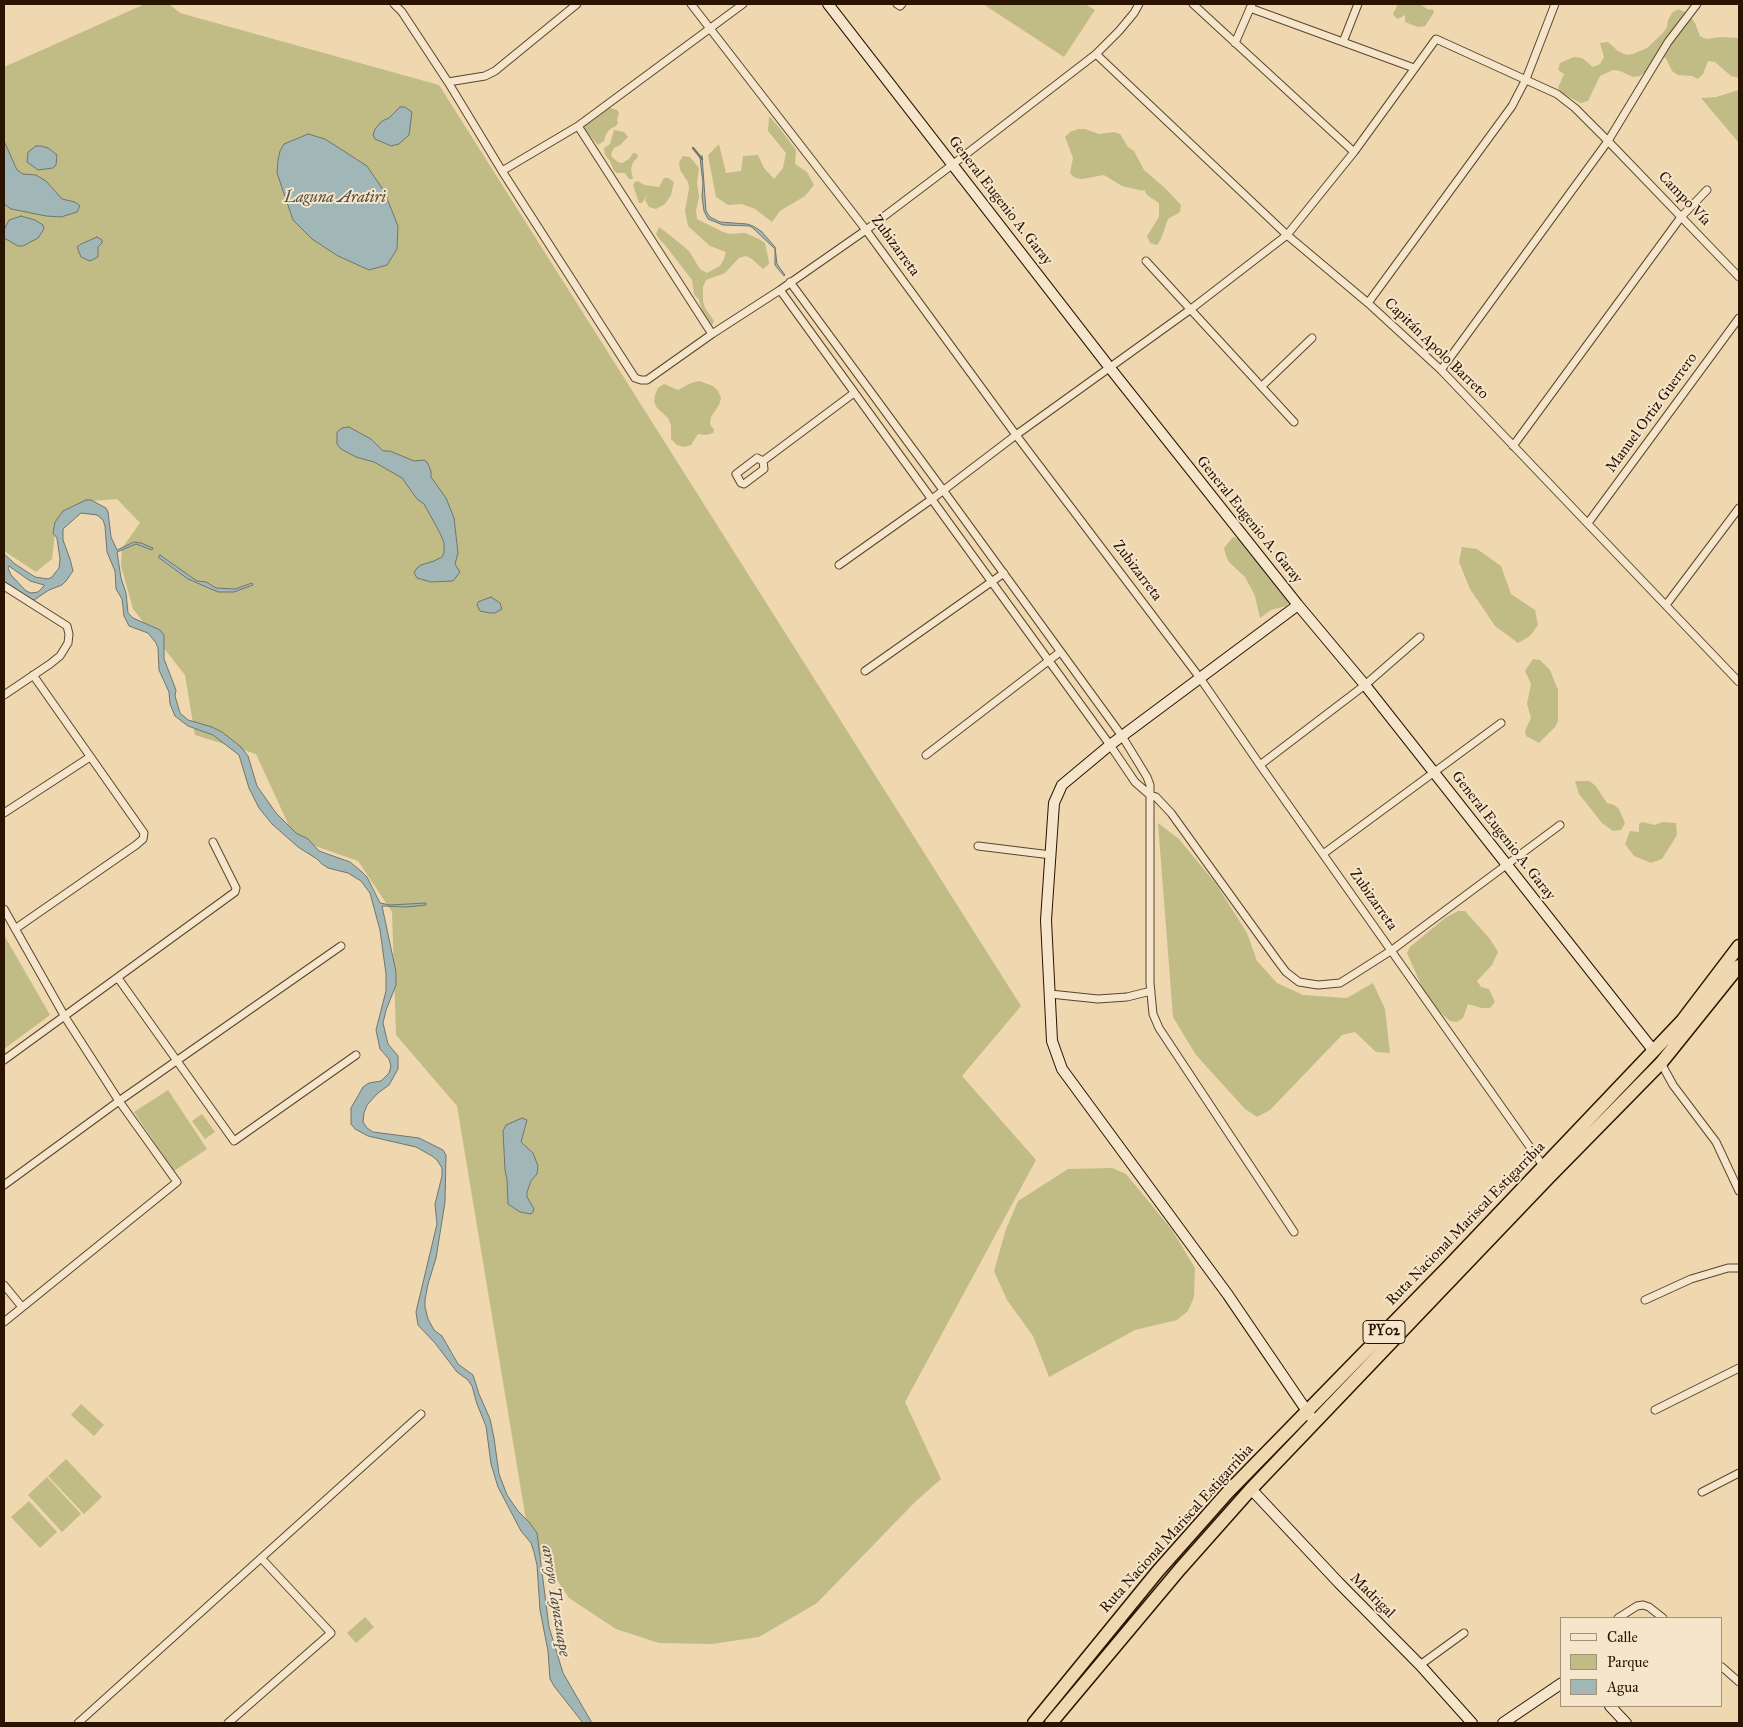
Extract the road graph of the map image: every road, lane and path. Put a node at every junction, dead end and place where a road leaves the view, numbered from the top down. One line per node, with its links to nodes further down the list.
1 (394, 4): 18 (street)
2 (577, 4): 18 (street)
3 (691, 4): 12 (street, Zubizarreta)
4 (743, 4): 12 (street)
5 (828, 4): 22 (street, General Eugenio A. Garay)
6 (1139, 4): 15 (street)
7 (1192, 4): 14 (street)
8 (1358, 4): 13 (street)
9 (1555, 4): 17 (street)
10 (1697, 4): 20 (street)
11 (1251, 6): 13 (street); 14 (street)
12 (710, 28): 19 (street); 26 (street, Zubizarreta)
13 (1343, 42): 16 (street)
14 (1235, 43): 21 (street)
15 (1096, 54): 22 (street); 27 (street, Capitán Apolo Barreto)
16 (1414, 68): 17 (street, Campo Vía); 21 (street)
17 (1526, 79): 20 (street, Campo Vía); 32 (street)
18 (448, 82): 23 (street)
19 (578, 126): 23 (street); 35 (street)
20 (1608, 141): 25 (street, Campo Vía); 38 (street)
21 (1354, 152): 27 (street)
22 (952, 165): 26 (street); 37 (street, General Eugenio A. Garay)
23 (502, 171): 35 (street)
24 (1707, 190): 25 (street)
25 (1681, 216): 29 (street, Campo Vía); 43 (street)
26 (866, 230): 30 (street); 42 (street, Zubizarreta)
27 (1287, 234): 32 (street, Capitán Apolo Barreto); 33 (street)
28 (1146, 261): 33 (street)
29 (1739, 277)
30 (790, 282): 31 (street); 45 (street)
31 (780, 290): 35 (street); 40 (street)
32 (1368, 303): 38 (street, Capitán Apolo Barreto)
33 (1191, 309): 37 (street); 39 (street)
34 (1739, 318): 48 (street, Manuel Ortiz Guerrero)
35 (712, 334)
36 (1312, 338): 39 (street)
37 (1110, 368): 42 (street); 53 (street, General Eugenio A. Garay)
38 (1441, 370): 43 (street, Capitán Apolo Barreto)
39 (1262, 386): 41 (street)
40 (854, 393): 44 (street); 46 (street)
41 (1294, 422)
42 (1016, 434): 45 (street); 60 (street, Zubizarreta)
43 (1514, 446): 48 (street, Capitán Apolo Barreto)
44 (763, 461)
45 (943, 490): 46 (street); 50 (street)
46 (932, 499): 49 (street); 51 (street)
47 (1739, 508): 54 (street)
48 (1588, 523): 54 (street, Capitán Apolo Barreto)
49 (839, 566)
50 (1004, 573): 51 (street); 56 (street)
51 (991, 582): 57 (street); 58 (street)
52 (4, 586): 59 (street)
53 (1298, 604): 60 (street); 62 (street, General Eugenio A. Garay)
54 (1666, 605): 61 (street, Capitán Apolo Barreto)
55 (1420, 637): 62 (street)
56 (1060, 652): 57 (street); 65 (street)
57 (1048, 660): 66 (street); 67 (street)
58 (866, 671)
59 (33, 675): 63 (street); 68 (street)
60 (1200, 678): 65 (street); 69 (street, Zubizarreta)
61 (1739, 682)
62 (1365, 685): 69 (street); 70 (street, General Eugenio A. Garay)
63 (4, 695)
64 (1501, 723): 70 (street)
65 (1122, 736): 66 (street); 71 (street)
66 (1110, 745): 71 (street); 77 (street)
67 (926, 755)
68 (90, 757): 72 (street); 80 (street)
69 (1260, 765): 76 (street, Zubizarreta)
70 (1434, 772): 76 (street); 78 (street, General Eugenio A. Garay)
71 (1150, 795): 83 (street); 86 (street)
72 (4, 813)
73 (1560, 825): 78 (street)
74 (213, 842): 85 (street)
75 (978, 846): 77 (street)
76 (1324, 854): 83 (street, Zubizarreta)
77 (1051, 855): 87 (street)
78 (1506, 864): 83 (street); 89 (street, General Eugenio A. Garay)
79 (4, 909): 80 (street)
80 (15, 929): 88 (street)
81 (341, 946): 92 (street)
82 (1739, 946): 89 (highway, Ruta Nacional Mariscal Estigarribia / PY02)
83 (1392, 950): 95 (street, Zubizarreta)
84 (1739, 966): 93 (highway, Ruta Nacional Mariscal Estigarribia / PY02)
85 (118, 978): 88 (street); 92 (street)
86 (1151, 991): 87 (street); 98 (street)
87 (1050, 994): 107 (street)
88 (65, 1017): 91 (street); 94 (street)
89 (1653, 1050): 95 (highway, Ruta Nacional Mariscal Estigarribia / PY02)
90 (356, 1055): 92 (street)
91 (4, 1060)
92 (176, 1061): 94 (street)
93 (1661, 1063): 97 (street); 107 (highway, Ruta Nacional Mariscal Estigarribia / PY02)
94 (119, 1101): 96 (street); 102 (street)
95 (1544, 1167): 107 (highway, Ruta Nacional Mariscal Estigarribia / PY02)
96 (4, 1185)
97 (1739, 1191)
98 (1294, 1232)
99 (1739, 1268): 101 (street)
100 (4, 1286): 102 (street)
101 (1645, 1300)
102 (22, 1307): 103 (street)
103 (4, 1322)
104 (1739, 1368): 105 (street)
105 (1655, 1410)
106 (421, 1414): 111 (street)
107 (1311, 1417): 109 (highway, Ruta Nacional Mariscal Estigarribia / PY02); 122 (highway, Ruta Nacional Mariscal Estigarribia / PY02)
108 (1739, 1473): 110 (street)
109 (1251, 1489): 115 (street, Madrigal); 123 (highway, Ruta Nacional Mariscal Estigarribia / PY02)
110 (1702, 1492)
111 (261, 1558): 120 (street); 121 (street)
112 (1620, 1617): 113 (street)
113 (1662, 1617)
114 (1464, 1633): 115 (street)
115 (1420, 1665): 124 (street, Madrigal)
116 (1723, 1669): 117 (street)
117 (1739, 1682)
118 (1560, 1684): 125 (street)
119 (1611, 1707): 126 (street)
120 (78, 1723)
121 (228, 1723)
122 (1034, 1723)
123 (1051, 1723)
124 (1472, 1723)
125 (1503, 1723)
126 (1626, 1723)

